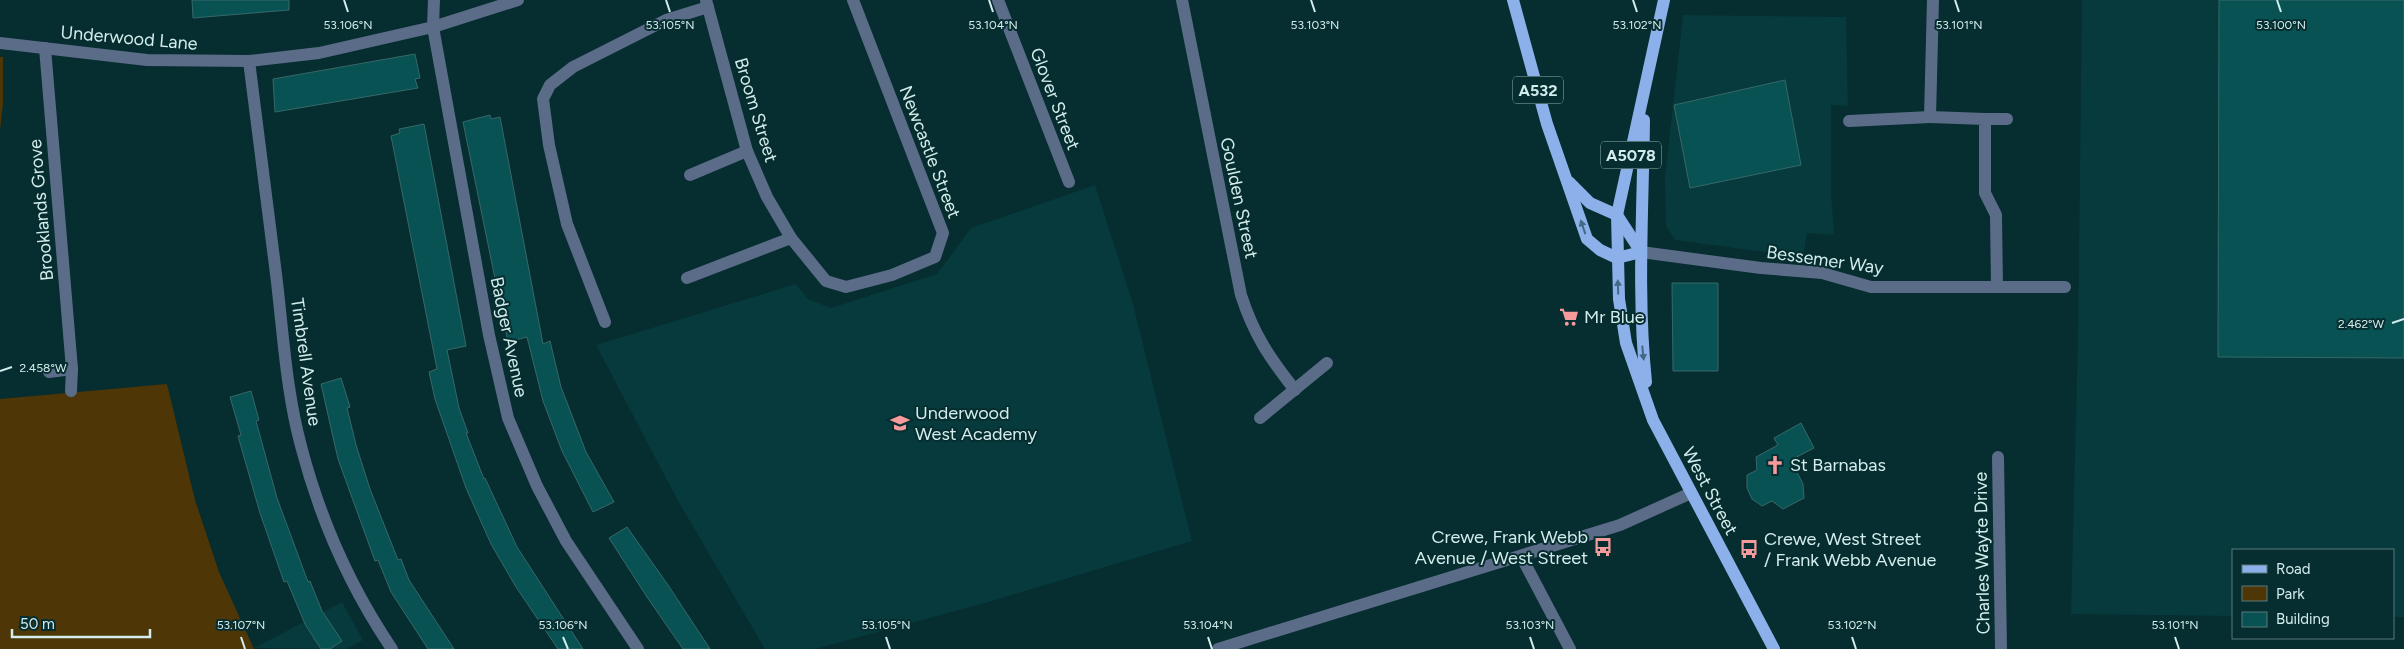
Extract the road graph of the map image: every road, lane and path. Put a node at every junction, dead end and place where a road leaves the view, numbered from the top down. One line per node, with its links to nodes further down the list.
1 (434, 0): 10 (street, Badger Avenue)
2 (518, 0): 10 (street, Underwood Lane)
3 (852, 0): 28 (street, Newcastle Street)
4 (998, 0): 22 (street, Glover Street)
5 (1182, 0): 35 (street, Goulden Street)
6 (1513, 0): 21 (main road, A532)
7 (1664, 0): 14 (main road, A5078)
8 (1932, 0): 15 (street)
9 (707, 4): 19 (street, Broom Street); 31 (street)
10 (433, 27): 13 (street, Underwood Lane); 43 (street, Badger Avenue)
11 (0, 43): 12 (street, Underwood Lane)
12 (45, 48): 13 (street, Underwood Lane); 33 (street, Brooklands Grove)
13 (249, 61): 42 (street, Timbrell Avenue)
14 (1644, 95): 23 (main road, A5078); 25 (main road, West Street / A5078)
15 (1930, 117): 17 (street); 18 (street)
16 (2007, 118): 17 (street)
17 (1985, 119): 29 (street)
18 (1849, 121)
19 (747, 151): 20 (street); 24 (street, Broom Street)
20 (690, 175)
21 (1566, 178): 23 (main road, A532); 26 (main road, A532, one-way to 21)
22 (1069, 182)
23 (1617, 215): 25 (main road); 26 (main road, West Street)
24 (791, 238): 27 (street); 28 (street, Broom Street)
25 (1641, 252): 26 (main road); 29 (street, Bessemer Way); 37 (main road, West Street, one-way to 37)
26 (1617, 258): 37 (main road, West Street, one-way to 26)
27 (688, 278)
28 (846, 287)
29 (1997, 287): 30 (street, Bessemer Way)
30 (2065, 287)
31 (604, 322)
32 (1328, 363): 35 (street)
33 (72, 369): 34 (street); 36 (street, Brooklands Grove)
34 (49, 372)
35 (1295, 390): 38 (street)
36 (71, 391)
37 (1648, 402): 40 (main road, West Street)
38 (1260, 418)
39 (1998, 457): 47 (street, Charles Wayte Drive)
40 (1691, 493): 41 (street); 46 (main road, West Street)
41 (1521, 556): 44 (street); 45 (street)
42 (392, 649)
43 (638, 649)
44 (1218, 649)
45 (1570, 649)
46 (1774, 649)
47 (2001, 649)

